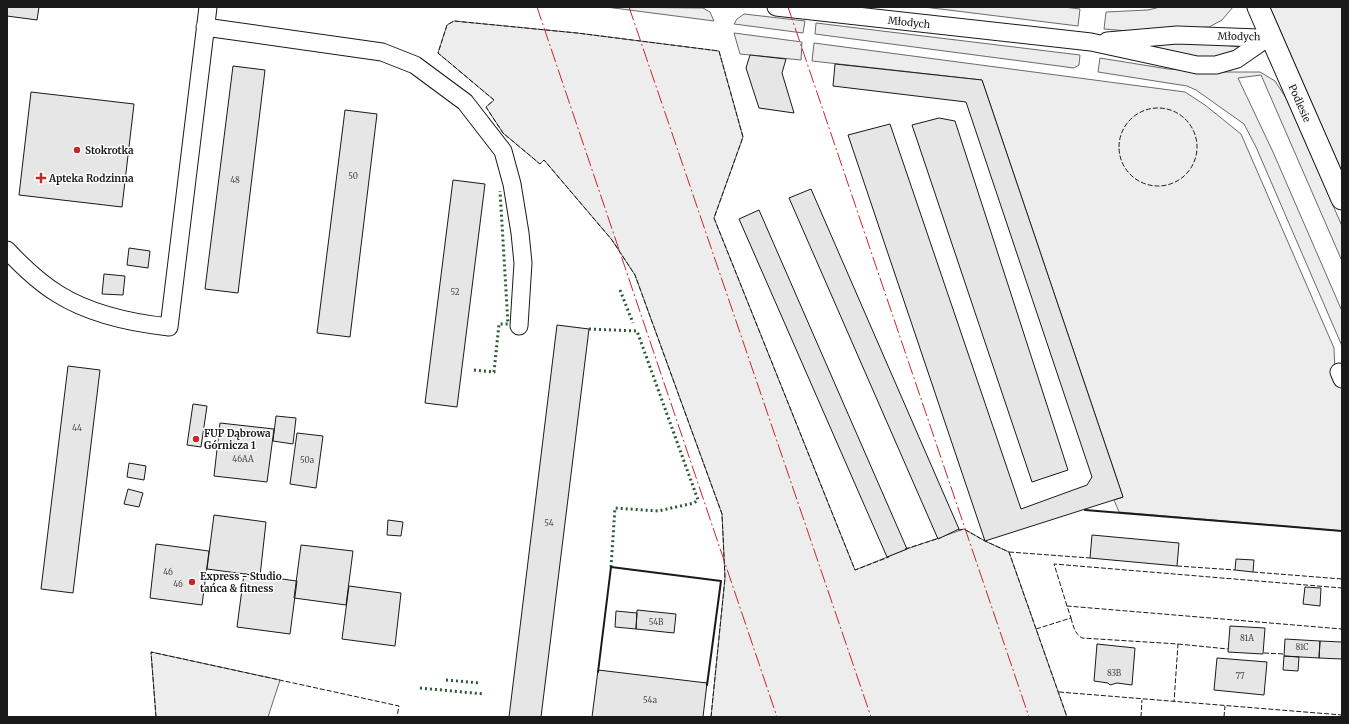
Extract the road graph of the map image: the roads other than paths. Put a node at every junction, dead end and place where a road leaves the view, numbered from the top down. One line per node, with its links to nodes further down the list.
1 (208, 7): 4 (street)
2 (776, 7): 6 (street, Młodych)
3 (1258, 7): 5 (street, Podlesie)
4 (205, 27): 8 (street); 9 (street)
5 (1270, 36): 6 (street, Młodych); 6 (street, Młodych); 7 (street, Podlesie)
6 (1090, 42)
7 (1342, 199)
8 (7, 250)
9 (519, 326)

